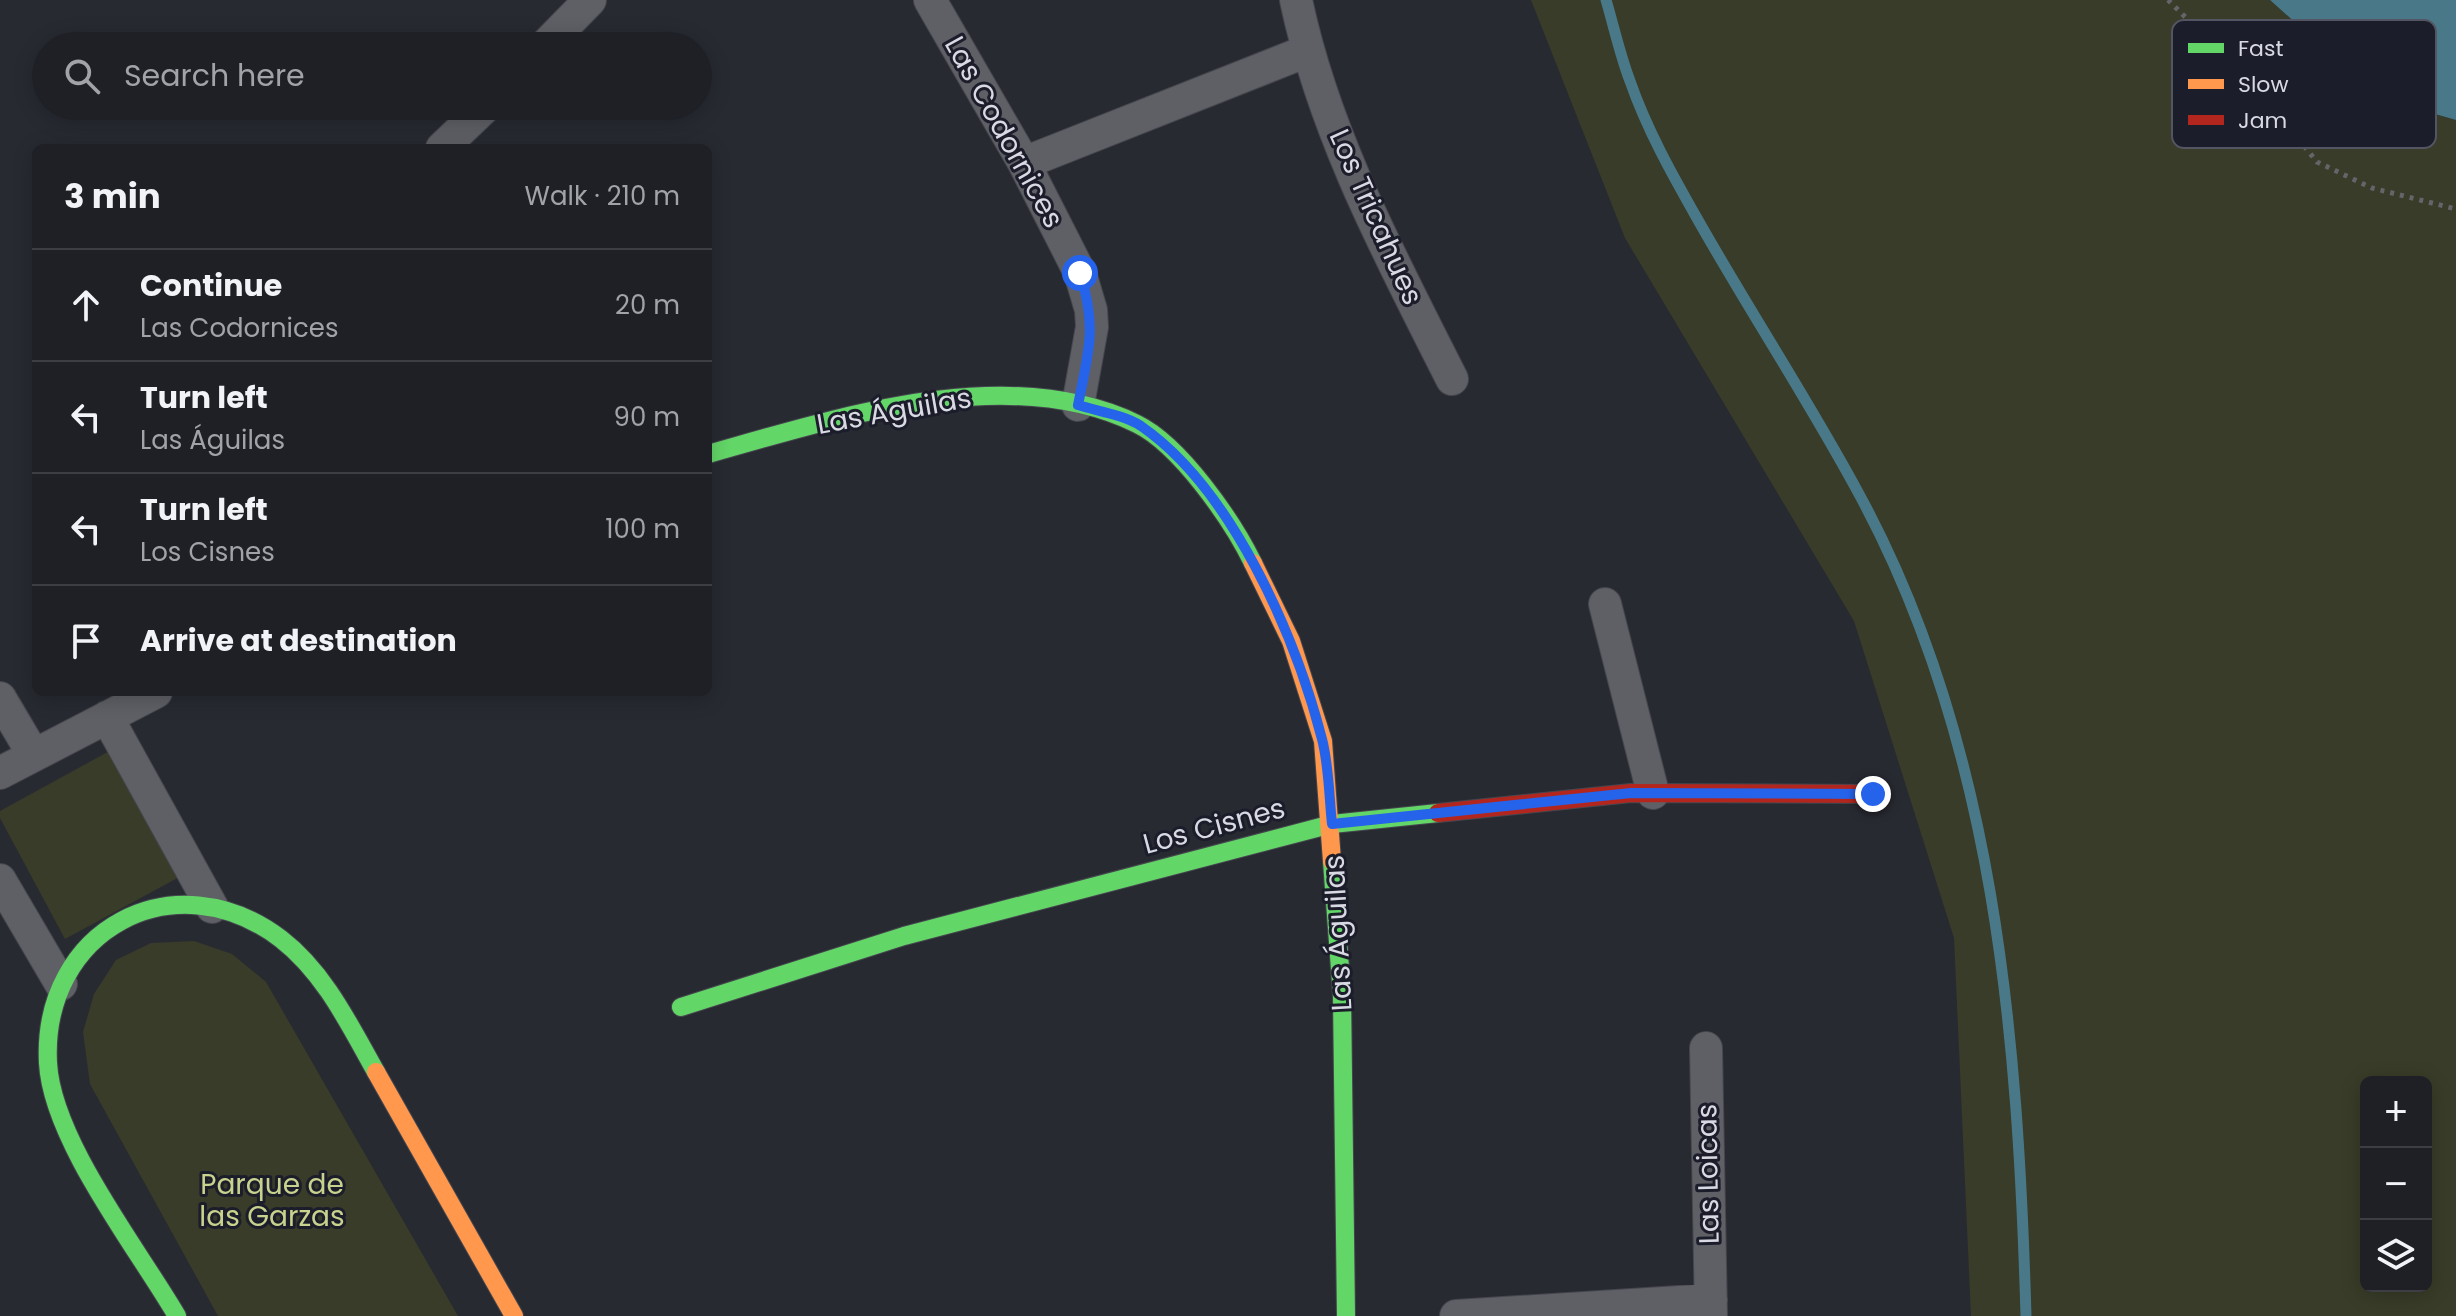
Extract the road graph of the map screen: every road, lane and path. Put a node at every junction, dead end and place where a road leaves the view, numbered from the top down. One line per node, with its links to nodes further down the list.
1 (590, 0): 6 (street)
2 (930, 0): 11 (street, Las Codornices)
3 (1296, 0): 7 (street, Los Tricahues)
4 (2168, 0): 5 (path)
5 (2188, 20)
6 (559, 32)
7 (1307, 51): 11 (street); 13 (street, Los Tricahues)
8 (471, 120): 9 (street)
9 (446, 144)
10 (2306, 148): 12 (path)
11 (1024, 163): 14 (street, Las Codornices)
12 (2456, 209)
13 (1452, 379)
14 (1078, 405): 15 (street, Las Águilas); 24 (street, Las Águilas)
15 (712, 453)
16 (1605, 604): 22 (street)
17 (148, 696): 19 (street)
18 (0, 698): 20 (street)
19 (107, 717): 20 (street); 26 (street)
20 (33, 754): 21 (street)
21 (0, 773)
22 (1653, 793): 23 (street, Los Cisnes); 24 (street, Los Cisnes)
23 (1873, 794)
24 (1332, 824): 28 (street, Los Cisnes); 33 (street, Las Águilas)
25 (0, 880): 27 (street)
26 (212, 907): 27 (street); 32 (street)
27 (61, 984): 31 (street)
28 (681, 1007)
29 (1706, 1048): 30 (street, Las Loicas)
30 (1711, 1308): 34 (street, Las Loicas)
31 (177, 1316)
32 (514, 1316)
33 (1346, 1316)
34 (1456, 1316)

